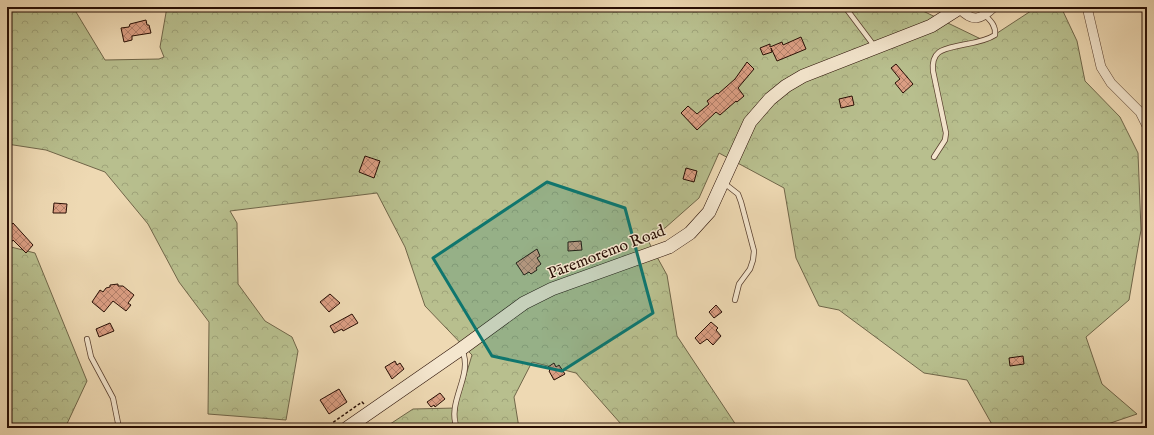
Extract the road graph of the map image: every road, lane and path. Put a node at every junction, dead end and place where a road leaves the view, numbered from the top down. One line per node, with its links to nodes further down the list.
1 (845, 7): 6 (lane)
2 (994, 7): 5 (street)
3 (1087, 7): 7 (street)
4 (960, 8): 5 (street); 6 (street, Pāremoremo Road)
5 (985, 15): 8 (lane)
6 (876, 48): 9 (street, Pāremoremo Road)
7 (1147, 126)
8 (934, 157)
9 (724, 183): 10 (lane); 12 (street, Pāremoremo Road)
10 (735, 300)
11 (87, 339): 13 (lane)
12 (461, 349): 14 (street, Pāremoremo Road); 15 (lane)
13 (119, 428)
14 (347, 428)
15 (457, 428)

